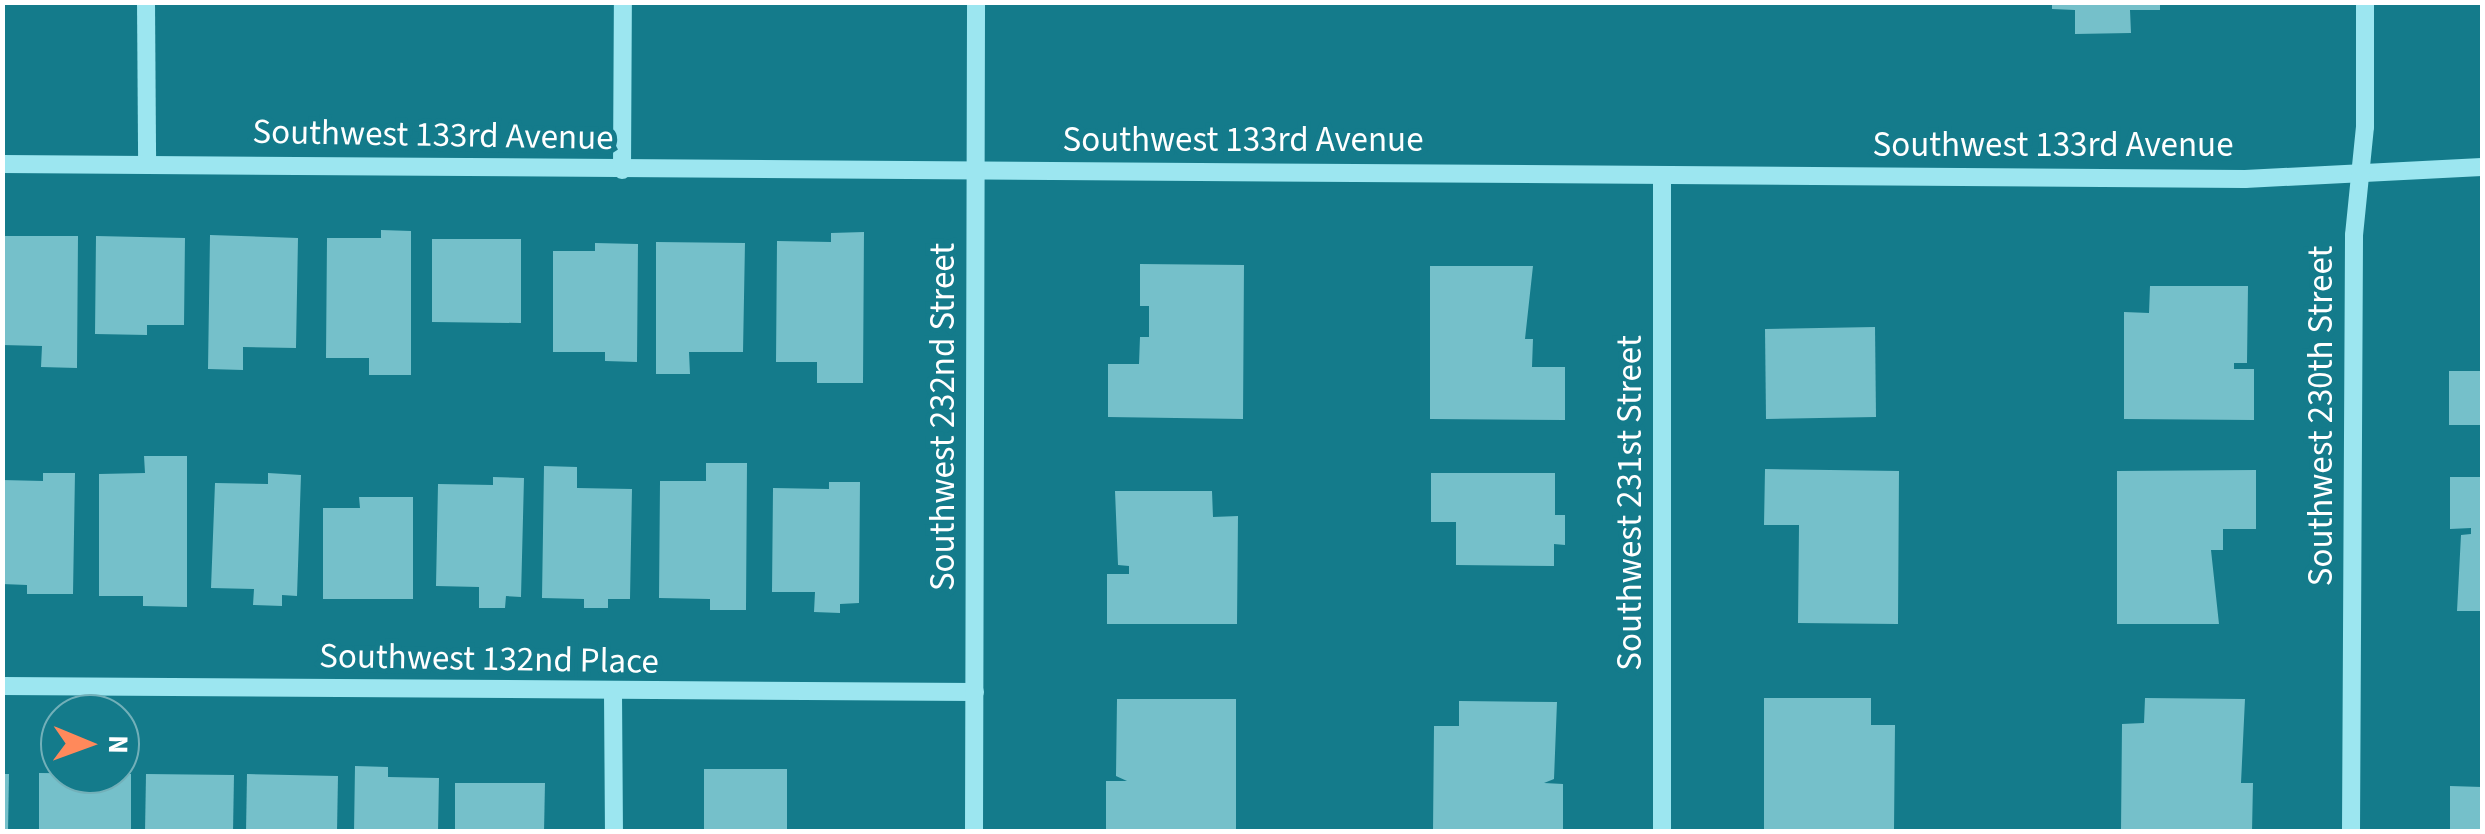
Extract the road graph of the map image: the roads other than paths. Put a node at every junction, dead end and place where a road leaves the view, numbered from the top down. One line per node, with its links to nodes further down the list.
1 (146, 2): 6 (street)
2 (623, 2): 8 (street)
3 (976, 2): 9 (street, Southwest 232nd Street)
4 (2365, 2): 11 (street, Southwest 230th Street)
5 (2, 164): 6 (street, Southwest 133rd Avenue)
6 (147, 164): 8 (street, Southwest 133rd Avenue)
7 (2482, 167): 11 (street, Southwest 133rd Avenue)
8 (622, 170): 9 (street, Southwest 133rd Avenue)
9 (976, 172): 10 (street, Southwest 133rd Avenue); 13 (street, Southwest 232nd Street)
10 (1662, 175): 11 (street, Southwest 133rd Avenue); 17 (street, Southwest 231st Street)
11 (2356, 176): 18 (street, Southwest 230th Street)
12 (2, 686): 14 (street, Southwest 132nd Place)
13 (975, 692): 14 (street, Southwest 132nd Place); 16 (street, Southwest 232nd Street)
14 (613, 693): 15 (street)
15 (614, 832)
16 (974, 832)
17 (1662, 832)
18 (2351, 832)

